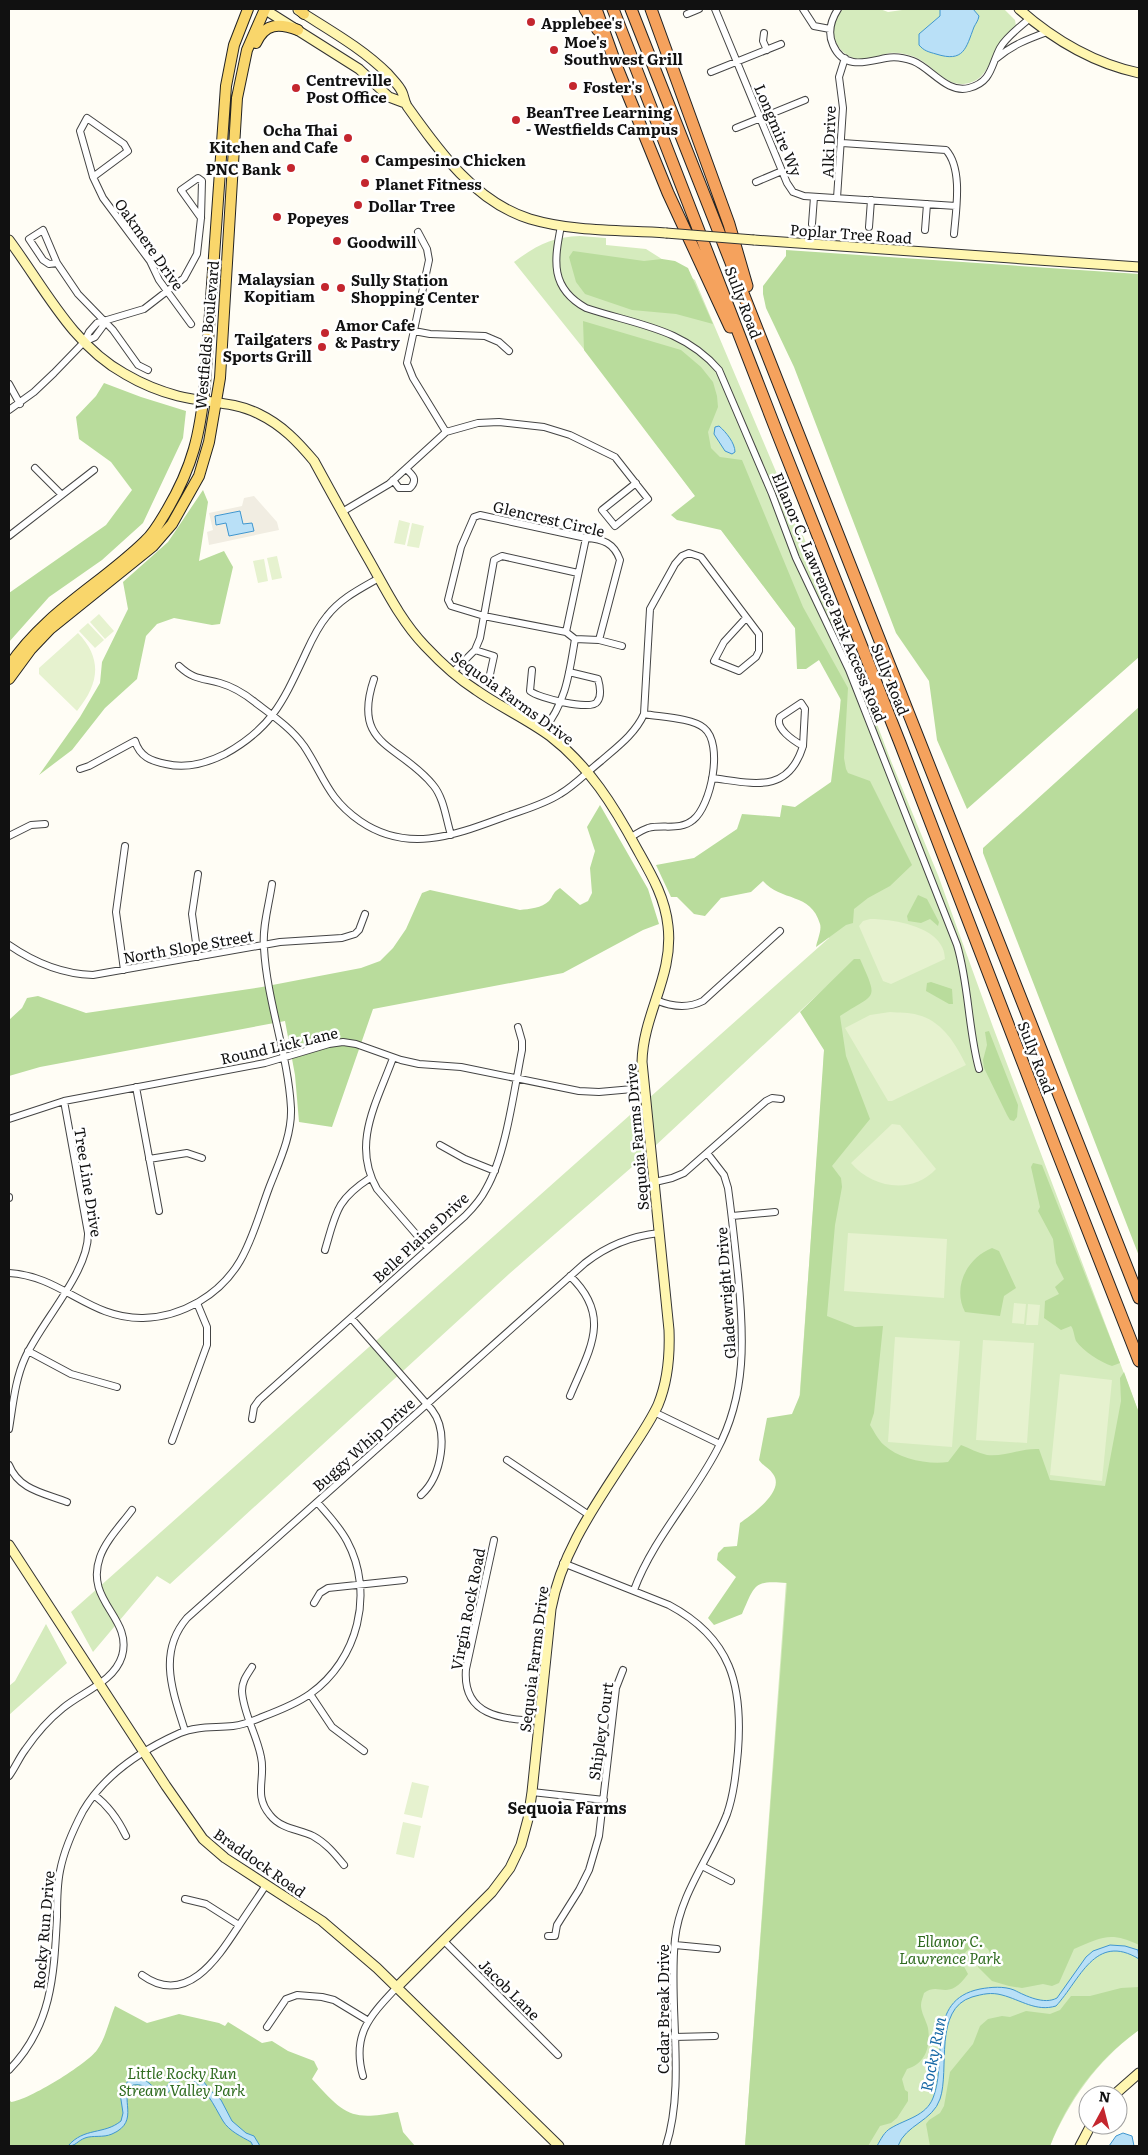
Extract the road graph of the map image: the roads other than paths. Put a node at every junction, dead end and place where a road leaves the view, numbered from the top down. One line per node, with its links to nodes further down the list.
1 (248, 9): 63 (main road, Westfields Boulevard)
2 (265, 9): 18 (street); 30 (main road, Westfields Boulevard)
3 (585, 9): 27 (highway)
4 (596, 9): 27 (highway)
5 (613, 9): 68 (highway, Sully Road)
6 (632, 9): 62 (highway, Sully Road)
7 (647, 9): 21 (highway)
8 (651, 9): 21 (highway)
9 (700, 9): 15 (street)
10 (714, 9): 26 (street, Longmire Wy)
11 (802, 9): 17 (street)
12 (838, 9): 17 (street)
13 (1019, 9): 16 (street)
14 (300, 10): 32 (street, Poplar Tree Road)
15 (687, 14)
16 (1030, 18): 19 (street); 25 (street)
17 (830, 29): 24 (street)
18 (298, 30): 30 (main road); 32 (street)
19 (1047, 32): 25 (street); 29 (street)
20 (764, 33): 23 (street)
21 (662, 42): 62 (highway)
22 (781, 44): 23 (street)
23 (766, 50): 26 (street)
24 (845, 58): 25 (street); 35 (street, Alki Drive)
25 (996, 59)
26 (736, 62): 28 (street); 33 (street, Longmire Wy)
27 (616, 65): 68 (highway)
28 (711, 72)
29 (1139, 73)
30 (239, 82): 64 (main road, Westfields Boulevard)
31 (805, 100): 33 (street)
32 (405, 103): 46 (street, Poplar Tree Road)
33 (760, 118): 34 (street); 36 (street, Longmire Wy)
34 (736, 128)
35 (842, 143): 40 (street, Alki Drive); 43 (street)
36 (782, 171): 38 (street); 39 (street, Longmire Wy)
37 (93, 177): 37 (street, Oakmere Drive); 54 (street, Oakmere Drive)
38 (756, 182)
39 (814, 197): 40 (street, Longmire Wy); 45 (street)
40 (837, 198): 41 (street, Longmire Wy)
41 (871, 200): 42 (street, Longmire Wy); 47 (street)
42 (927, 204): 43 (street, Longmire Wy); 48 (street)
43 (956, 206): 50 (street)
44 (202, 218): 44 (street); 54 (street)
45 (812, 224)
46 (561, 226): 53 (street, Poplar Tree Road, bridge); 120 (street, Ellanor C. Lawrence Park Access Road)
47 (869, 227)
48 (925, 230)
49 (418, 232): 57 (street)
50 (954, 234)
51 (9, 240): 58 (street, Sequoia Farms Drive)
52 (57, 263): 52 (street); 55 (street)
53 (1139, 267)
54 (167, 292): 55 (street); 56 (street, Oakmere Drive)
55 (106, 322): 58 (street); 60 (street)
56 (191, 324)
57 (414, 331): 59 (street); 67 (street)
58 (84, 342): 63 (street, Sequoia Farms Drive); 65 (street)
59 (509, 351)
60 (148, 370)
61 (9, 384): 65 (street)
62 (780, 388): 143 (highway, Sully Road)
63 (203, 400): 64 (street, Sequoia Farms Drive); 87 (main road, Westfields Boulevard)
64 (217, 402): 75 (street, Sequoia Farms Drive); 93 (main road, Westfields Boulevard)
65 (20, 404): 66 (street)
66 (9, 410)
67 (446, 432): 70 (street); 73 (street)
68 (778, 435): 147 (highway, Sully Road)
69 (35, 468): 74 (street)
70 (406, 469): 72 (street); 72 (street)
71 (94, 470): 74 (street)
72 (393, 480): 75 (street)
73 (636, 483): 73 (street)
74 (62, 495): 76 (street)
75 (342, 512): 79 (street, Sequoia Farms Drive)
76 (9, 536)
77 (586, 538): 78 (street); 80 (street, Glencrest Circle); 84 (street, Glencrest Circle)
78 (578, 573): 80 (street); 82 (street)
79 (379, 578): 90 (street, Sequoia Farms Drive); 97 (street)
80 (484, 616): 82 (street, Glencrest Circle); 86 (street)
81 (746, 618): 81 (street); 96 (street)
82 (566, 632): 83 (street)
83 (575, 639): 84 (street); 91 (street)
84 (599, 640): 85 (street)
85 (622, 646)
86 (475, 650): 90 (street); 94 (street)
87 (9, 666)
88 (179, 666): 97 (street)
89 (532, 670): 95 (street)
90 (453, 672): 98 (street, Sequoia Farms Drive)
91 (569, 672): 95 (street); 95 (street)
92 (374, 678): 104 (street)
93 (9, 679)
94 (489, 679)
95 (562, 703): 98 (street)
96 (644, 714): 101 (street); 102 (street)
97 (273, 716): 100 (street); 104 (street)
98 (543, 731): 101 (street, Sequoia Farms Drive)
99 (803, 746): 99 (street); 102 (street)
100 (80, 769)
101 (588, 772): 104 (street); 106 (street, Sequoia Farms Drive)
102 (712, 778): 106 (street)
103 (46, 824): 105 (street)
104 (451, 835)
105 (9, 836)
106 (631, 837): 116 (street, Sequoia Farms Drive)
107 (125, 846): 115 (street)
108 (198, 874): 114 (street)
109 (272, 884): 113 (street)
110 (365, 914): 113 (street, North Slope Street)
111 (780, 932): 116 (street)
112 (9, 945): 115 (street, North Slope Street)
113 (263, 945): 114 (street, North Slope Street); 119 (street)
114 (198, 957): 115 (street, North Slope Street)
115 (124, 970)
116 (656, 1000): 123 (street, Sequoia Farms Drive)
117 (518, 1027): 121 (street, Belle Plains Drive)
118 (394, 1058): 119 (street, Round Lick Lane); 121 (street, Round Lick Lane); 132 (street)
119 (284, 1059): 122 (street, Round Lick Lane); 144 (street)
120 (979, 1069)
121 (516, 1078): 123 (street, Round Lick Lane); 131 (street, Belle Plains Drive)
122 (136, 1087): 125 (street, Round Lick Lane); 130 (street)
123 (644, 1088): 133 (street, Sequoia Farms Drive)
124 (781, 1099): 128 (street)
125 (64, 1101): 126 (street, Round Lick Lane); 142 (street, Tree Line Drive)
126 (9, 1119)
127 (440, 1145): 131 (street)
128 (707, 1153): 133 (street); 136 (street, Gladewright Drive)
129 (202, 1158): 130 (street)
130 (149, 1159): 134 (street)
131 (495, 1171): 138 (street, Belle Plains Drive)
132 (370, 1178): 138 (street); 139 (street)
133 (654, 1182): 137 (street, Sequoia Farms Drive)
134 (158, 1211)
135 (775, 1212): 136 (street)
136 (732, 1216): 155 (street, Gladewright Drive)
137 (659, 1233): 141 (street, Buggy Whip Drive); 151 (street, Sequoia Farms Drive)
138 (428, 1248): 145 (street, Belle Plains Drive)
139 (325, 1250)
140 (9, 1273): 142 (street)
141 (570, 1276): 149 (street); 150 (street, Buggy Whip Drive)
142 (64, 1291): 144 (street); 146 (street, Tree Line Drive)
143 (1139, 1298)
144 (197, 1304): 154 (street)
145 (351, 1318): 150 (street); 152 (street, Belle Plains Drive)
146 (28, 1352): 148 (street); 153 (street, Tree Line Drive)
147 (1139, 1361)
148 (117, 1387)
149 (570, 1396)
150 (426, 1404): 158 (street); 160 (street, Buggy Whip Drive)
151 (654, 1412): 155 (street); 162 (street, Sequoia Farms Drive)
152 (252, 1419)
153 (9, 1429)
154 (172, 1440)
155 (720, 1444): 168 (street, Gladewright Drive)
156 (507, 1460): 162 (street)
157 (9, 1465): 159 (street)
158 (421, 1494)
159 (67, 1502)
160 (317, 1502): 167 (street); 176 (street, Buggy Whip Drive)
161 (132, 1510): 172 (street)
162 (589, 1515): 165 (street, Sequoia Farms Drive)
163 (494, 1540): 175 (street, Virgin Rock Road)
164 (9, 1545): 172 (street, Braddock Road)
165 (563, 1563): 168 (street, Cedar Break Drive); 175 (street, Sequoia Farms Drive)
166 (404, 1580): 167 (street)
167 (360, 1584): 169 (street); 173 (street)
168 (634, 1590): 185 (street, Cedar Break Drive)
169 (314, 1603)
170 (252, 1667): 174 (street)
171 (623, 1670): 182 (street, Shipley Court)
172 (99, 1683): 178 (street, Braddock Road); 179 (street)
173 (310, 1694): 174 (street); 177 (street)
174 (250, 1721): 176 (street); 184 (street)
175 (538, 1721): 180 (street, Sequoia Farms Drive)
176 (185, 1731): 178 (street, Rocky Run Drive)
177 (364, 1752)
178 (144, 1753): 181 (street, Rocky Run Drive); 187 (street, Braddock Road)
179 (9, 1776)
180 (532, 1792): 182 (street); 191 (street, Sequoia Farms Drive)
181 (94, 1795): 183 (street); 201 (street, Rocky Run Drive)
182 (604, 1800): 190 (street, Shipley Court)
183 (126, 1836)
184 (344, 1865)
185 (702, 1866): 186 (street); 192 (street, Cedar Break Drive)
186 (731, 1881)
187 (266, 1885): 189 (street); 195 (street, Braddock Road)
188 (185, 1899): 189 (street)
189 (239, 1925): 194 (street)
190 (551, 1936)
191 (444, 1941): 195 (street, Sequoia Farms Drive); 200 (street, Jacob Lane)
192 (675, 1945): 193 (street); 199 (street, Cedar Break Drive)
193 (717, 1949)
194 (142, 1975)
195 (398, 1986): 196 (street); 205 (street, Braddock Road)
196 (367, 2020): 197 (street); 203 (street)
197 (267, 2027)
198 (715, 2036): 199 (street)
199 (674, 2037): 206 (street, Cedar Break Drive)
200 (558, 2055)
201 (10, 2066)
202 (1139, 2073): 204 (street)
203 (363, 2076)
204 (1125, 2085)
205 (559, 2146)
206 (666, 2146)

